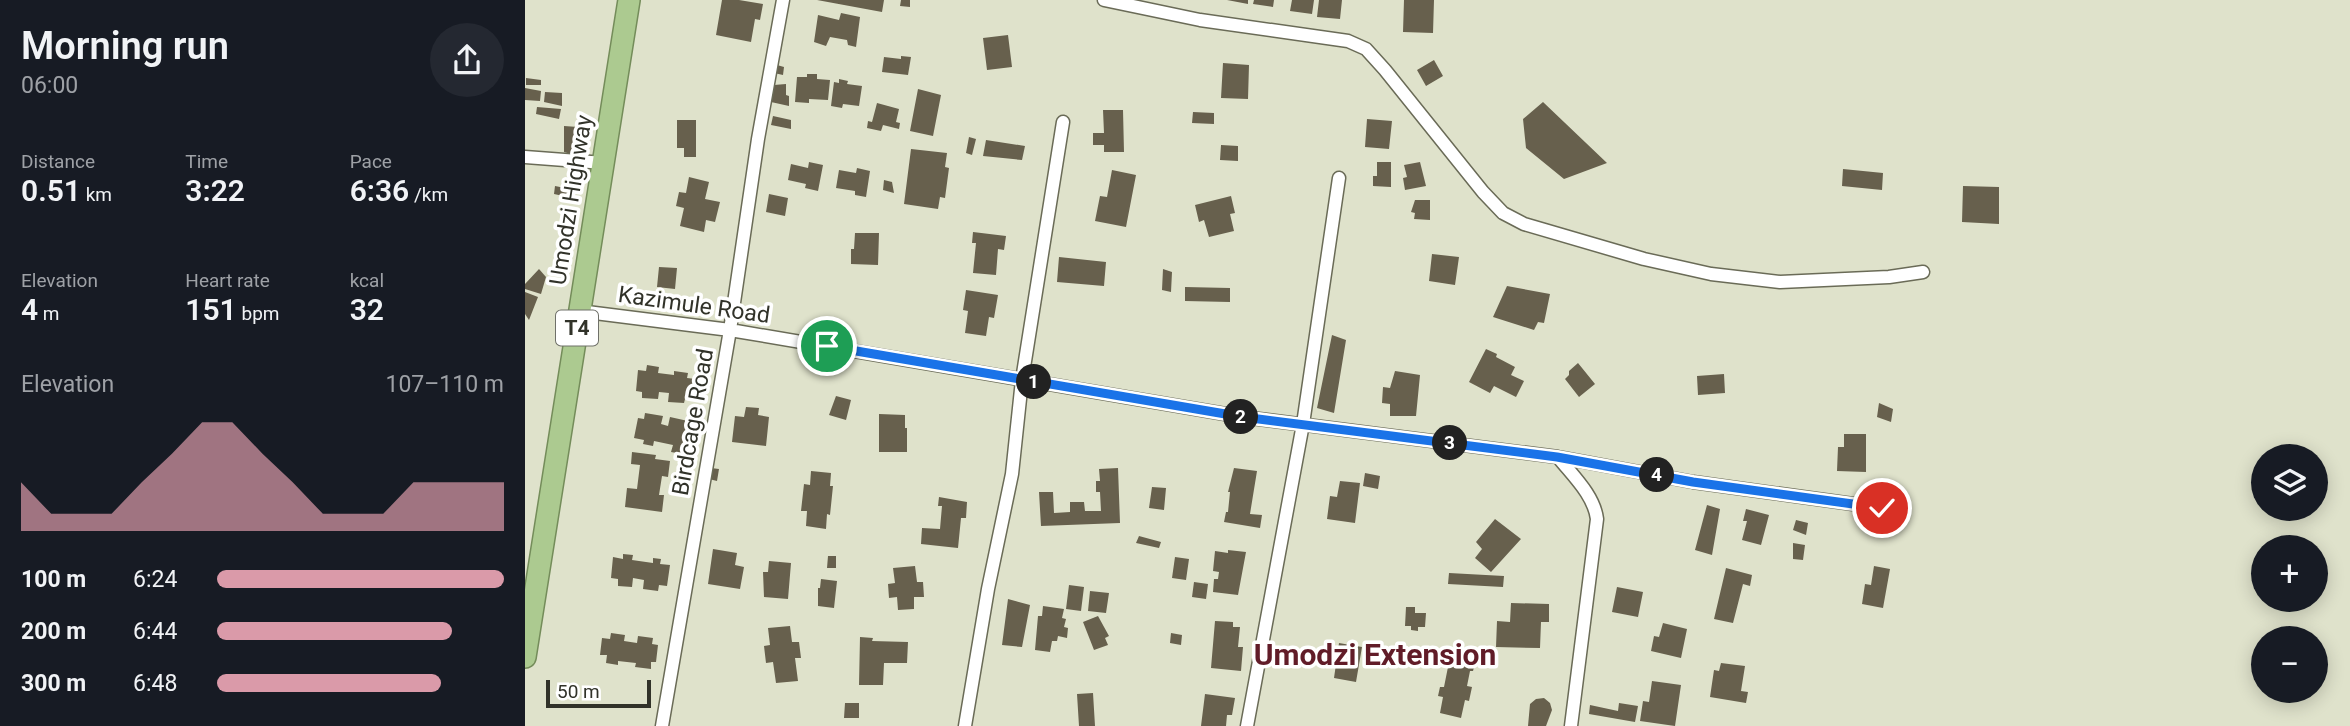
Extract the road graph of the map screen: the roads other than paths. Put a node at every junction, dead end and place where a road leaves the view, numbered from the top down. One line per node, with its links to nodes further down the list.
1 (629, 0): 6 (highway, Umodzi Highway / T4)
2 (783, 0): 10 (street, Birdcage Road)
3 (1104, 0): 8 (street)
4 (1063, 122): 11 (street)
5 (525, 158): 6 (street)
6 (604, 163): 9 (highway, Umodzi Highway / T4)
7 (1339, 178): 12 (street)
8 (1923, 272)
9 (579, 311): 10 (street, Kazimule Road); 15 (highway, Umodzi Highway / T4)
10 (730, 330): 11 (street, Kazimule Road); 16 (street, Birdcage Road)
11 (1022, 380): 12 (street, Kazimule Road); 17 (street)
12 (1303, 424): 13 (street, Kazimule Road); 18 (street)
13 (1557, 457): 14 (street, Kazimule Road); 19 (street)
14 (1882, 508)
15 (525, 657)
16 (662, 726)
17 (965, 726)
18 (1247, 726)
19 (1571, 726)

